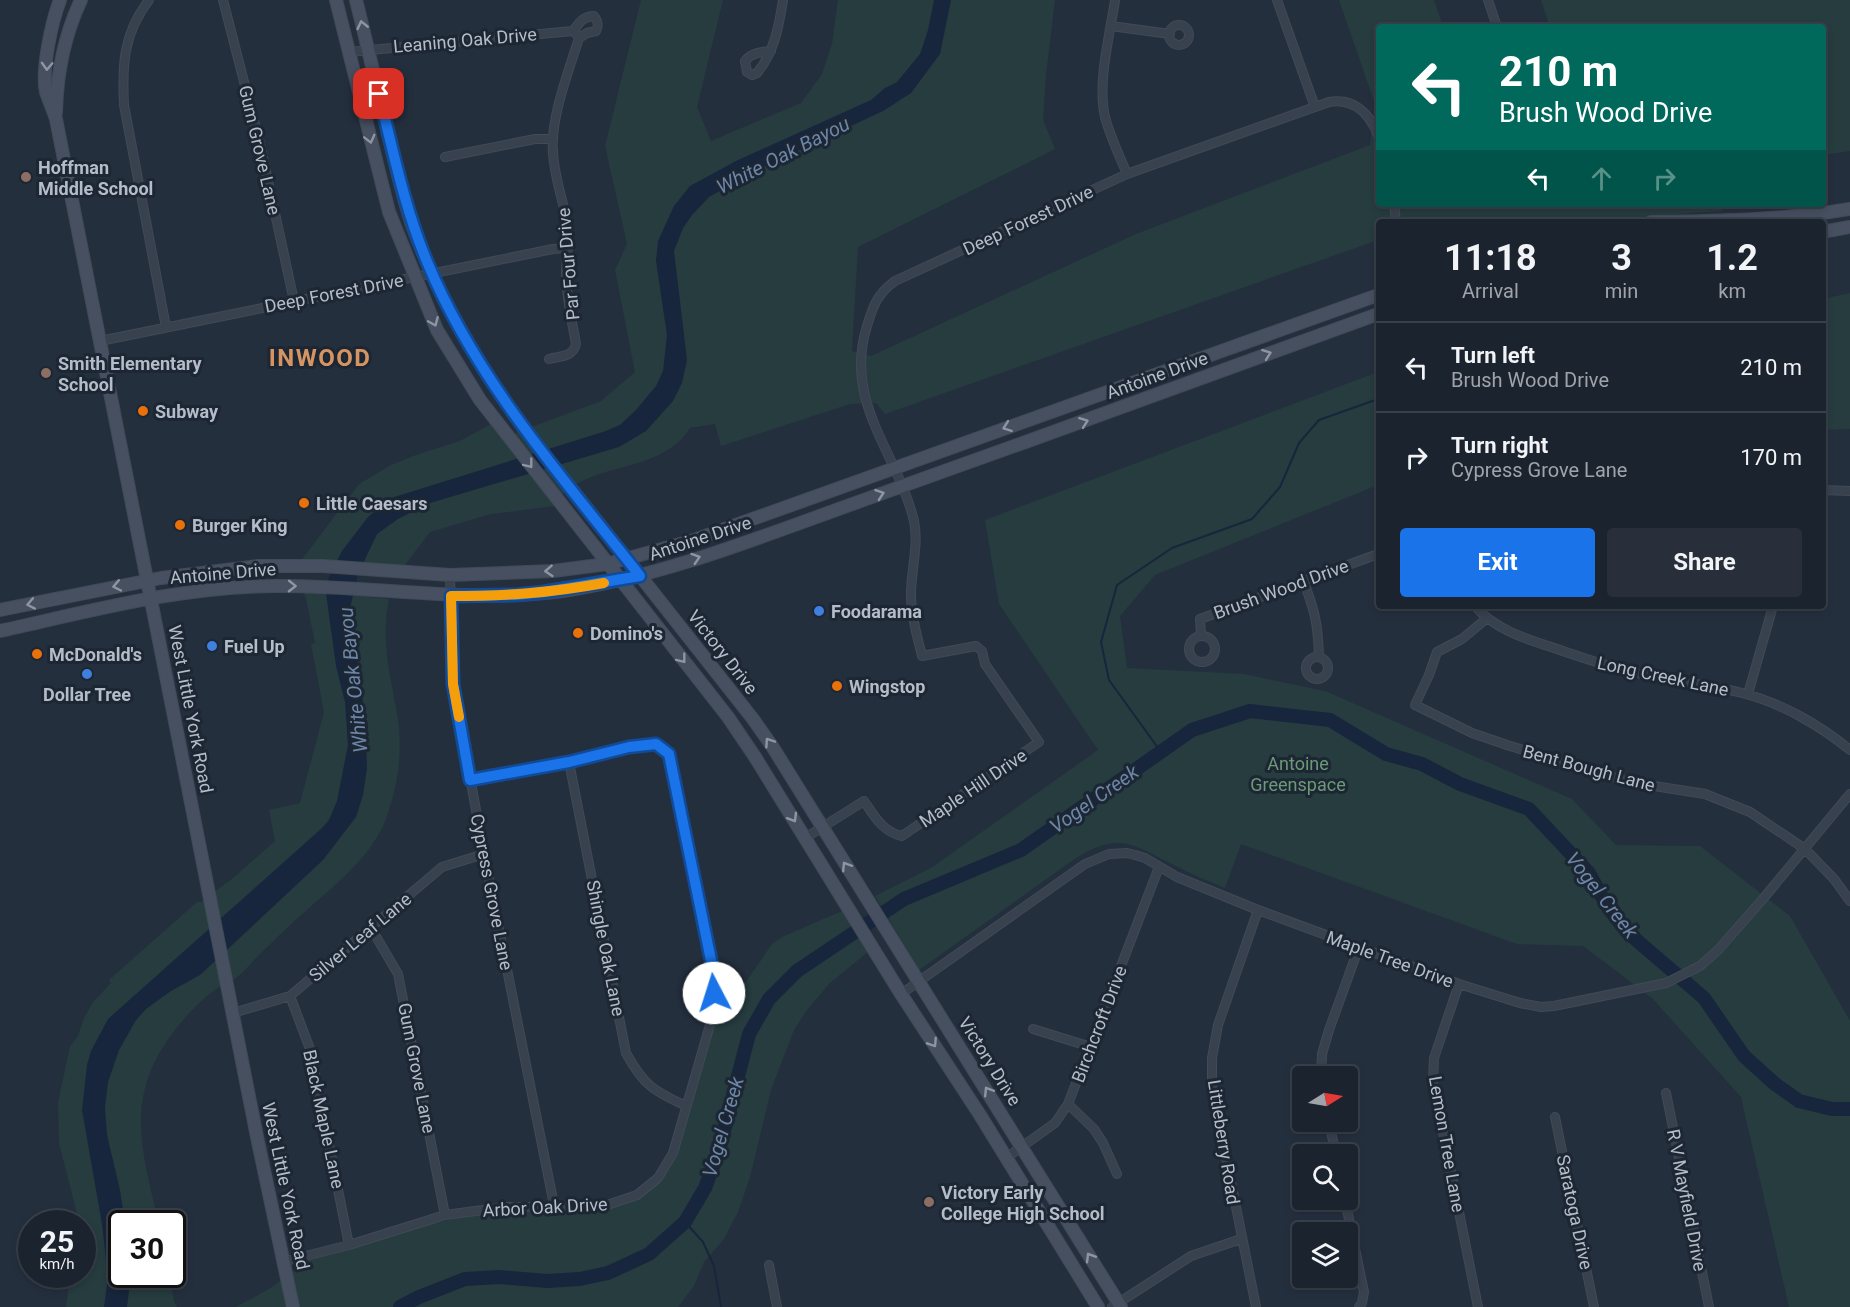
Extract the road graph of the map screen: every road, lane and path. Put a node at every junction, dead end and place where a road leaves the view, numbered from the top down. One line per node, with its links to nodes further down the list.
1 (60, 0): 13 (main road, West Little York Road)
2 (81, 0): 16 (main road, West Little York Road)
3 (149, 0): 37 (street)
4 (223, 0): 34 (street, Gum Grove Lane)
5 (336, 0): 19 (main road, Victory Drive)
6 (357, 0): 17 (main road, Victory Drive, one-way to 6)
7 (783, 0): 18 (street)
8 (1115, 0): 12 (street)
9 (1277, 0): 21 (street)
10 (1488, 0): 11 (street)
11 (1496, 24)
12 (1111, 26): 15 (street); 25 (street)
13 (51, 32): 16 (main road); 20 (main road, West Little York Road, one-way to 20)
14 (576, 34): 17 (street, Leaning Oak Drive); 23 (street, Par Four Drive)
15 (1170, 34)
16 (67, 36): 20 (main road, West Little York Road)
17 (368, 49): 19 (street, Leaning Oak Drive); 31 (main road, Victory Drive)
18 (771, 51)
19 (349, 52): 32 (main road, Victory Drive, one-way to 32)
20 (51, 91): 39 (main road, West Little York Road)
21 (1315, 106): 22 (street, Deep Forest Drive); 25 (street, Deep Forest Drive)
22 (1376, 131)
23 (552, 139): 24 (street); 30 (street, Par Four Drive)
24 (444, 157)
25 (1126, 174): 47 (street, Deep Forest Drive)
26 (1850, 209): 27 (main road)
27 (1808, 219)
28 (1850, 227): 29 (main road)
29 (1826, 231)
30 (568, 248): 31 (street, Deep Forest Drive); 40 (street, Par Four Drive)
31 (433, 274): 32 (street, Deep Forest Drive); 43 (main road, Victory Drive)
32 (415, 277): 34 (street, Deep Forest Drive); 44 (main road, Victory Drive, one-way to 44)
33 (1376, 296): 36 (main road, Antoine Drive)
34 (294, 300): 37 (street, Deep Forest Drive)
35 (1376, 315): 38 (main road, Antoine Drive)
36 (1305, 321): 38 (main road); 41 (main road, Antoine Drive)
37 (166, 327): 39 (street, Deep Forest Drive)
38 (1312, 338): 42 (main road, Antoine Drive, one-way to 38)
39 (100, 341): 58 (main road, West Little York Road)
40 (549, 359)
41 (1194, 361): 42 (main road); 45 (main road, Antoine Drive)
42 (1201, 378): 46 (main road, Antoine Drive, one-way to 42)
43 (494, 387): 44 (main road); 54 (main road, Victory Drive)
44 (480, 400): 55 (main road, Victory Drive, one-way to 55)
45 (1045, 414): 46 (main road); 47 (main road, Antoine Drive, one-way to 47)
46 (1052, 433): 48 (main road, Antoine Drive)
47 (894, 467): 48 (street, Deep Forest Drive); 51 (main road, Antoine Drive)
48 (903, 486): 52 (main road, Antoine Drive, one-way to 48); 79 (street, Maple Hill Drive)
49 (1826, 490): 50 (street)
50 (1850, 491)
51 (789, 506): 52 (main road); 54 (main road, Antoine Drive)
52 (798, 523): 57 (main road, Antoine Drive, one-way to 52)
53 (1376, 555): 60 (street, Brush Wood Drive)
54 (627, 559): 55 (main road, Antoine Drive); 57 (main road, Victory Drive)
55 (607, 564): 56 (main road, Antoine Drive, one-way to 56); 59 (main road, Victory Drive)
56 (450, 575): 58 (main road, Antoine Drive); 61 (street, Cypress Grove Lane)
57 (640, 576): 59 (main road, Antoine Drive); 72 (main road, Victory Drive)
58 (147, 580): 62 (main road, Antoine Drive, one-way to 62); 63 (main road, West Little York Road)
59 (619, 580): 61 (main road, Antoine Drive); 73 (main road, Victory Drive, one-way to 73)
60 (1303, 580): 70 (street, Brush Wood Drive); 71 (street)
61 (451, 596): 63 (main road, Antoine Drive, one-way to 61); 77 (street, Cypress Grove Lane)
62 (60, 598): 66 (main road, Antoine Drive, one-way to 66); 67 (main road)
63 (150, 598): 67 (main road, Antoine Drive); 92 (main road, West Little York Road)
64 (1478, 609): 68 (street, Long Creek Lane)
65 (1772, 609): 74 (street)
66 (0, 610)
67 (63, 617): 69 (main road, Antoine Drive)
68 (1486, 619): 74 (street, Long Creek Lane); 81 (street, Bent Bough Lane)
69 (0, 631)
70 (1201, 635)
71 (1319, 657)
72 (712, 668): 73 (main road); 79 (main road, Victory Drive, one-way to 72)
73 (700, 681): 80 (main road, Victory Drive, one-way to 80)
74 (1748, 694): 75 (street, Long Creek Lane)
75 (1850, 750)
76 (569, 762): 77 (street); 98 (street, Shingle Oak Lane); 98 (street, Arbor Oak Drive)
77 (470, 780): 82 (street, Cypress Grove Lane)
78 (1850, 794): 81 (street, Maple Tree Drive)
79 (822, 827): 80 (street, Maple Hill Drive); 88 (main road, Victory Drive, one-way to 79)
80 (805, 838): 90 (main road, Victory Drive)
81 (1805, 849): 84 (street, Bent Bough Lane); 89 (street, Maple Tree Drive)
82 (484, 854): 86 (street, Silver Leaf Lane); 103 (street, Cypress Grove Lane)
83 (1159, 867): 85 (street, Maple Tree Drive); 88 (street, Maple Tree Drive); 94 (street, Birchcroft Drive)
84 (1850, 901)
85 (1258, 910): 87 (street, Maple Tree Drive); 106 (street, Littleberry Road)
86 (371, 928): 91 (street, Silver Leaf Lane); 105 (street, Gum Grove Lane)
87 (1359, 947): 89 (street, Maple Tree Drive); 95 (street)
88 (919, 982): 90 (street, Maple Tree Drive); 100 (main road, Victory Drive, one-way to 88)
89 (1459, 984): 116 (street, Lemon Tree Lane)
90 (902, 994): 101 (main road, Victory Drive, one-way to 101)
91 (290, 996): 92 (street, Silver Leaf Lane); 107 (street, Black Maple Lane)
92 (233, 1013): 108 (main road, West Little York Road)
93 (1033, 1029): 94 (street)
94 (1091, 1047): 97 (street, Birchcroft Drive)
95 (1321, 1066)
96 (1666, 1093): 118 (street, R V Mayfield Drive)
97 (1068, 1104): 100 (street, Birchcroft Drive); 102 (street)
98 (686, 1106): 103 (street, Arbor Oak Drive)
99 (1555, 1117): 117 (street, Saratoga Drive)
100 (1023, 1146): 101 (street, Birchcroft Drive); 110 (main road, Victory Drive, one-way to 100)
101 (1006, 1158): 113 (main road, Victory Drive)
102 (1117, 1174)
103 (554, 1205): 105 (street, Arbor Oak Drive)
104 (1347, 1210): 115 (street)
105 (444, 1215): 107 (street, Arbor Oak Drive)
106 (1241, 1239): 110 (street); 114 (street, Littleberry Road)
107 (349, 1245): 108 (street, Arbor Oak Drive)
108 (282, 1262): 111 (main road, West Little York Road)
109 (769, 1265): 112 (street)
110 (1117, 1306)
111 (293, 1307)
112 (777, 1307)
113 (1098, 1307)
114 (1256, 1307)
115 (1359, 1307)
116 (1478, 1307)
117 (1594, 1307)
118 (1709, 1307)

